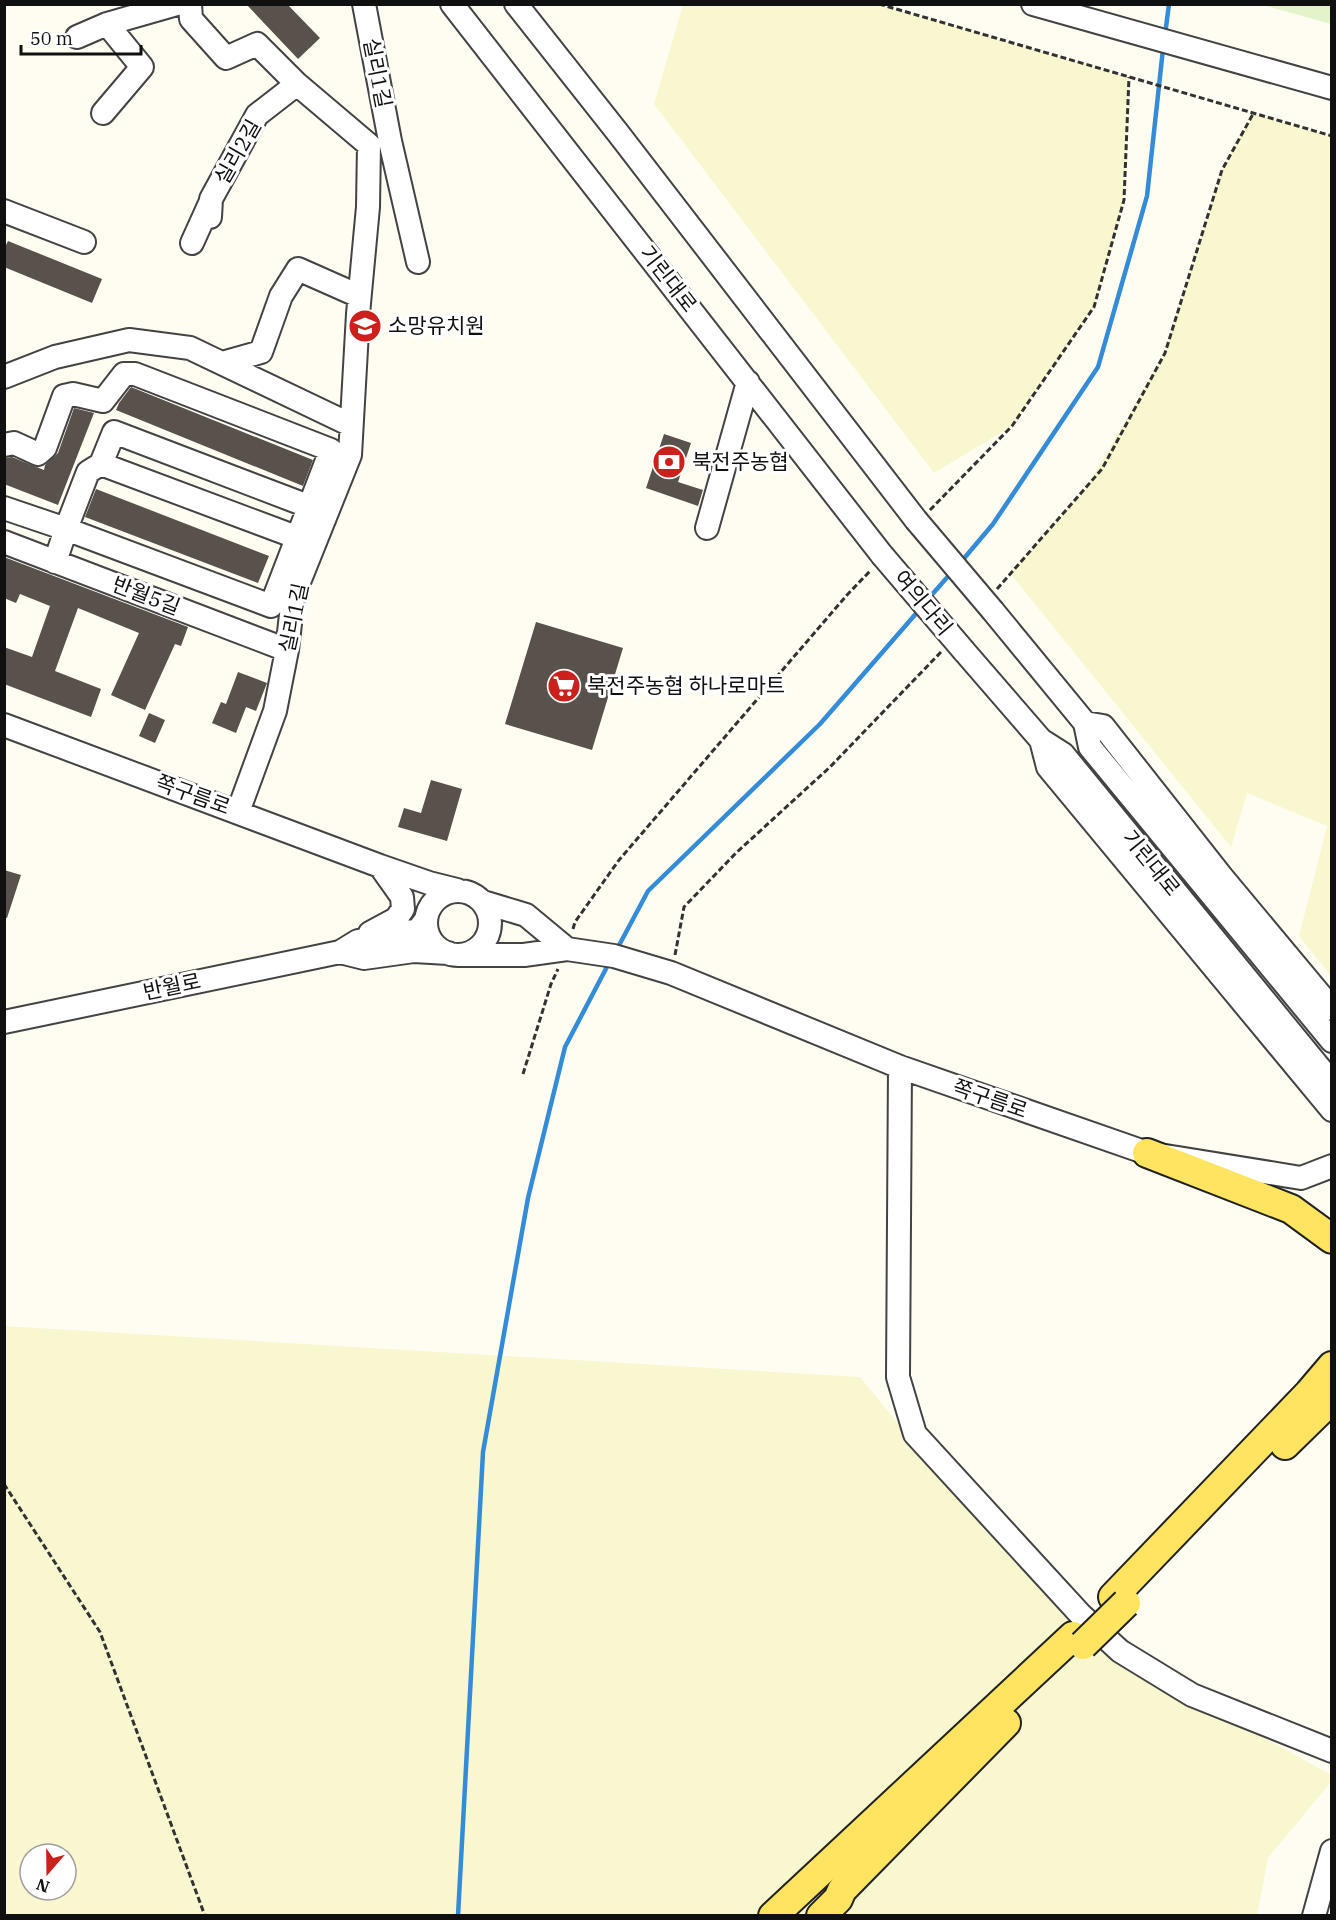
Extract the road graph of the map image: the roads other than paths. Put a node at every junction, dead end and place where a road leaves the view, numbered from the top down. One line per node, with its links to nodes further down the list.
1 (177, 4): 7 (street)
2 (190, 4): 9 (street)
3 (364, 4): 12 (street, 실리1길)
4 (452, 4): 20 (street, 기린대로)
5 (516, 4): 34 (street, 기린대로, bridge)
6 (1033, 4): 10 (street)
7 (107, 24): 8 (street); 11 (street)
8 (77, 37)
9 (297, 84): 12 (street); 15 (street, 실리2길)
10 (1332, 88)
11 (103, 112)
12 (380, 143): 16 (street, 실리1길); 17 (street, 실리1길)
13 (4, 211): 14 (street)
14 (84, 242)
15 (192, 243)
16 (418, 262)
17 (360, 296): 18 (street); 21 (street, 실리1길)
18 (222, 363): 19 (street); 21 (street)
19 (4, 377)
20 (748, 382): 26 (street); 31 (street, 기린대로)
21 (351, 426): 33 (street, 실리1길)
22 (4, 445): 24 (street)
23 (101, 464): 24 (street); 27 (street); 28 (street)
24 (308, 506): 28 (street)
25 (4, 508): 27 (street)
26 (707, 528)
27 (66, 529): 28 (street); 30 (street)
28 (296, 537)
29 (4, 542): 30 (street, 반월5길)
30 (55, 562): 33 (street, 반월5길)
31 (877, 562): 32 (street, 여의다리, bridge)
32 (954, 649): 36 (street, 기린대로)
33 (287, 650): 37 (street, 실리1길)
34 (1085, 723): 46 (street); 48 (street, 기린대로)
35 (4, 725): 37 (street, 쪽구름로)
36 (1041, 740): 50 (street, 기린대로); 51 (street)
37 (238, 812): 38 (street, 쪽구름로)
38 (380, 866): 39 (street); 41 (street); 42 (street)
39 (457, 890): 40 (street); 41 (street)
40 (483, 902): 43 (street); 45 (street)
41 (426, 916): 42 (street); 45 (street)
42 (365, 939): 44 (street)
43 (567, 949): 45 (street); 49 (street, 쪽구름로)
44 (340, 952): 45 (street); 47 (street, 반월로)
45 (453, 954)
46 (1332, 1009)
47 (4, 1022)
48 (1332, 1041)
49 (900, 1068): 52 (street, 쪽구름로); 59 (street)
50 (1332, 1083)
51 (1332, 1110)
52 (1147, 1153): 53 (street, 쪽구름로); 54 (main road)
53 (1332, 1166)
54 (1332, 1239)
55 (1332, 1366): 57 (main road)
56 (1332, 1399): 57 (main road)
57 (1120, 1600): 58 (main road)
58 (1078, 1640): 61 (main road); 62 (main road)
59 (1332, 1751)
60 (1332, 1851): 65 (street)
61 (842, 1890): 63 (main road); 64 (main road)
62 (773, 1916)
63 (806, 1916)
64 (821, 1916)
65 (1314, 1916)

